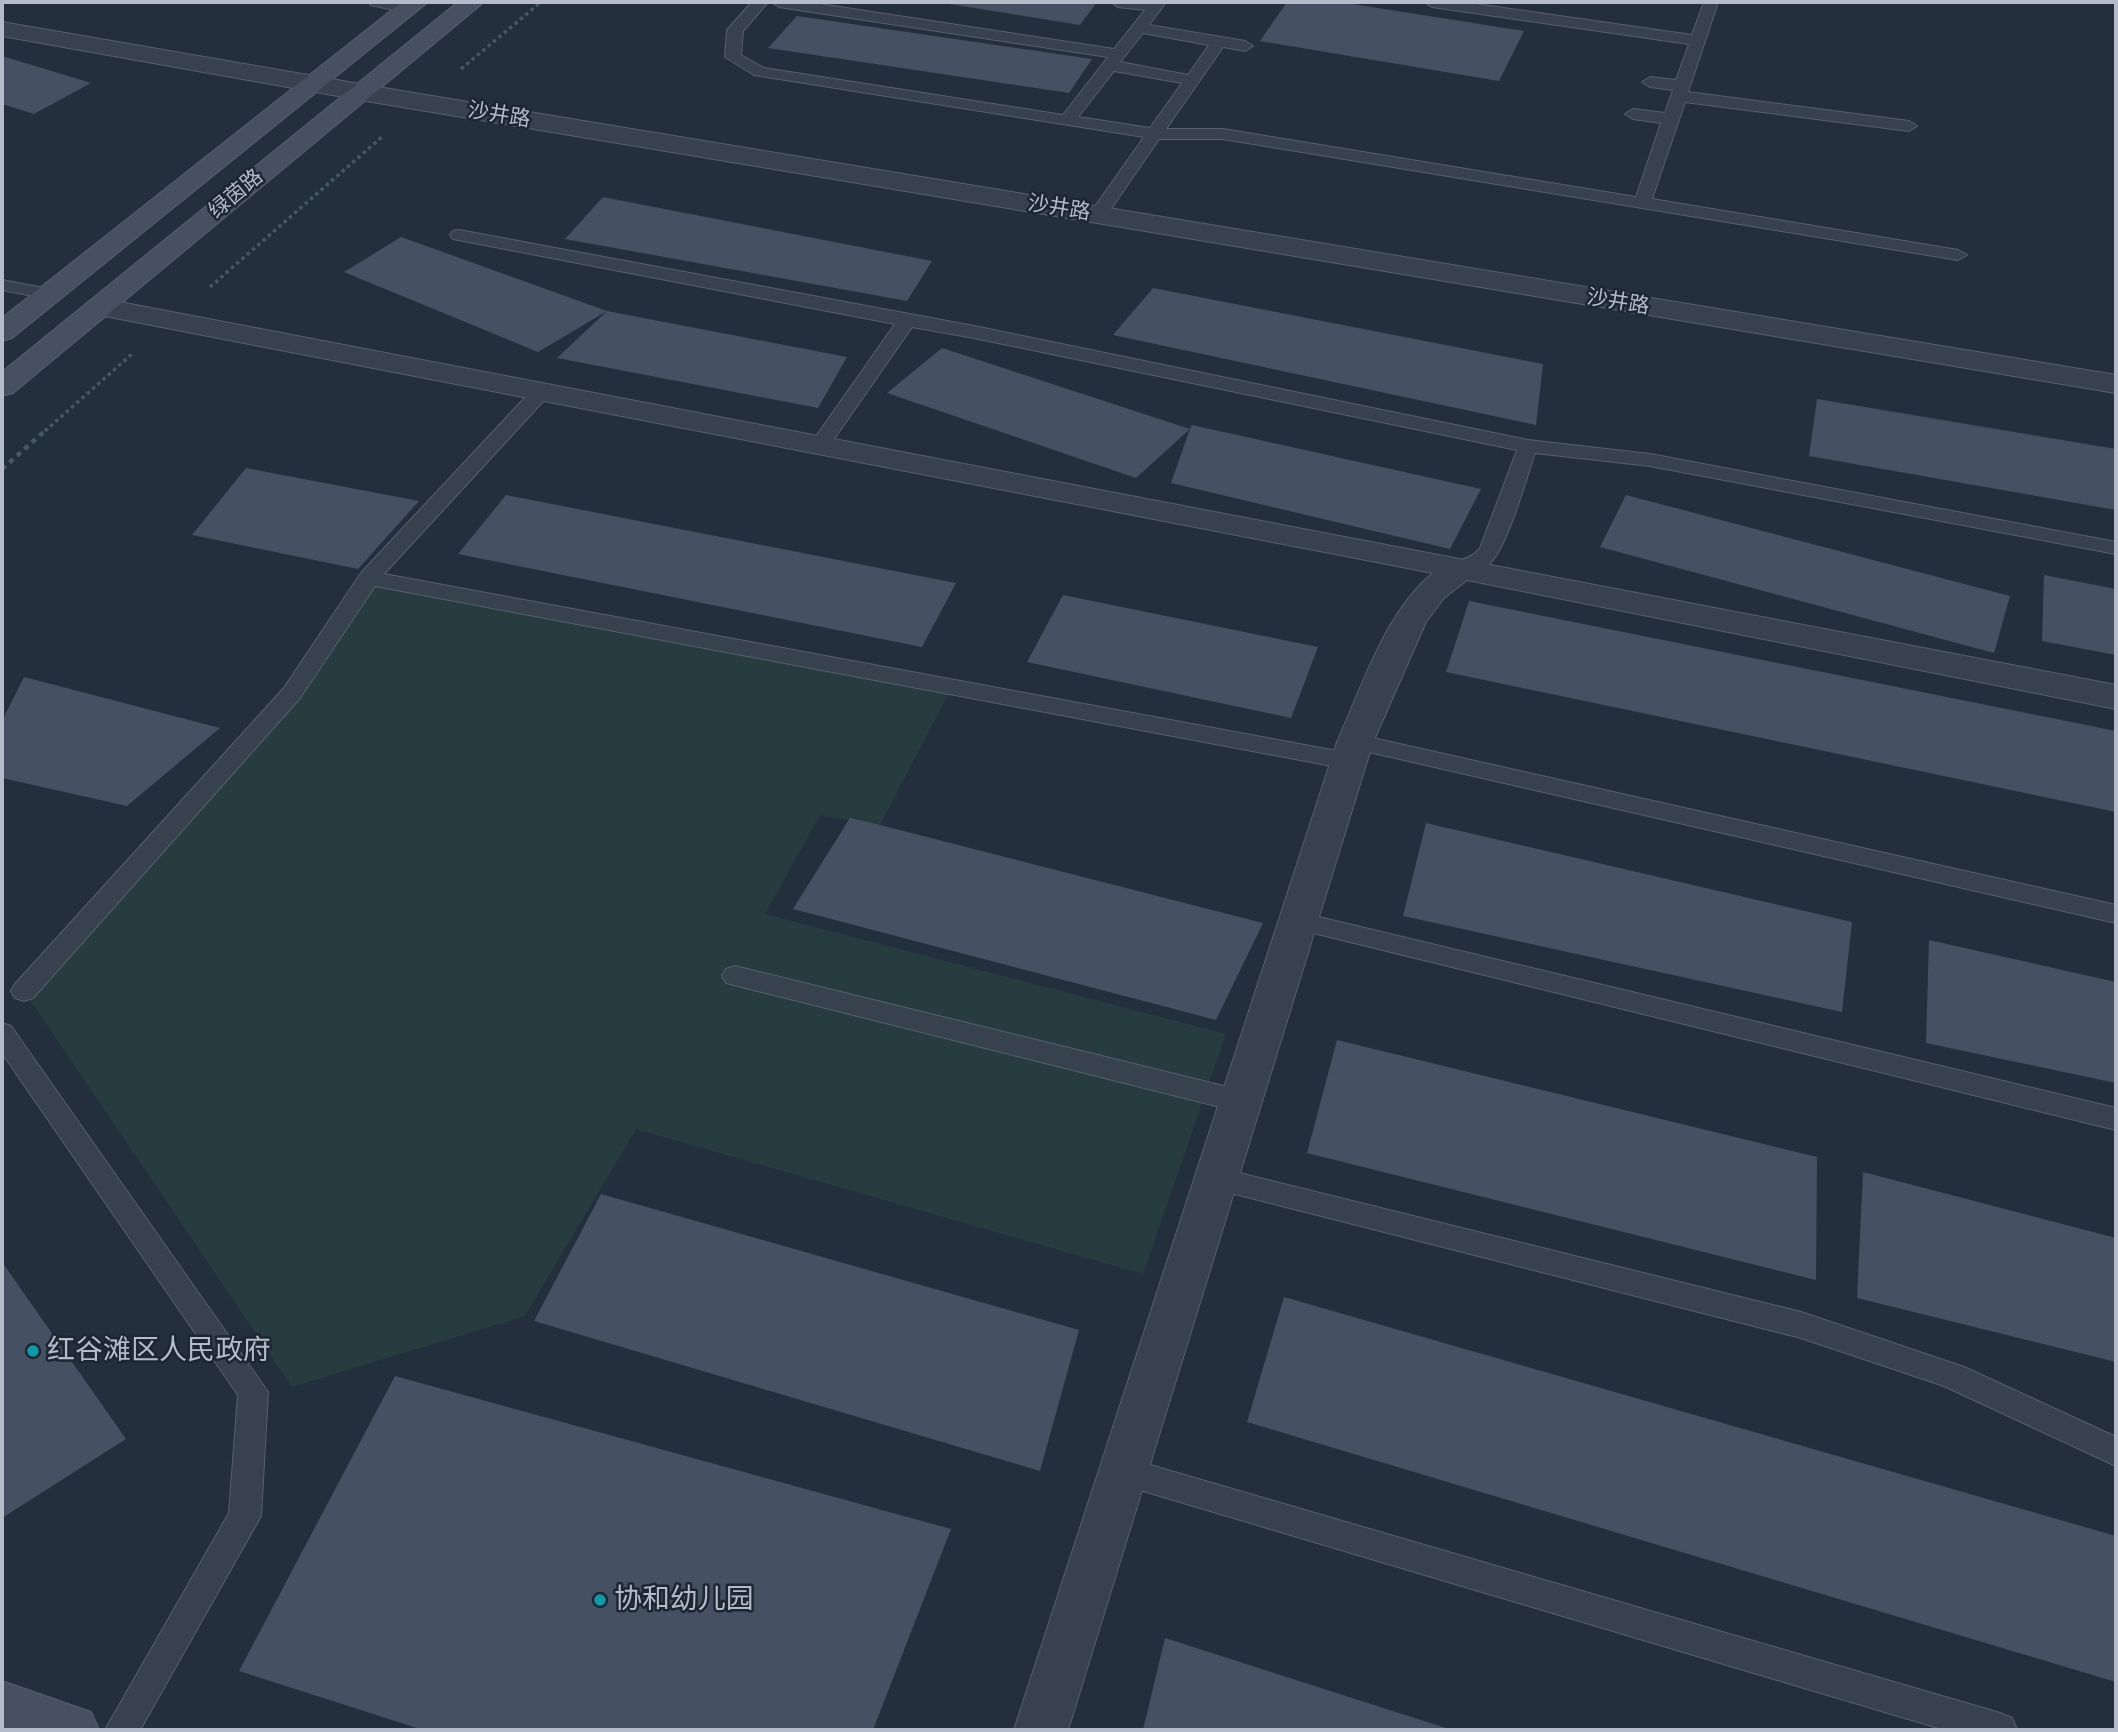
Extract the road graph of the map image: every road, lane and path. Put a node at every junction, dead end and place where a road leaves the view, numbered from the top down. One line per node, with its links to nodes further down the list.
1 (471, 2): 20 (main road, 绿茵路)
2 (541, 2): 21 (path)
3 (760, 2): 24 (lane)
4 (779, 2): 15 (lane)
5 (1118, 2): 9 (lane)
6 (1432, 2): 12 (lane)
7 (1711, 2): 12 (lane)
8 (398, 4): 17 (main road, 绿茵路)
9 (1157, 5): 10 (lane)
10 (1139, 28): 13 (lane); 15 (lane)
11 (2, 29): 17 (street, 沙井路)
12 (1698, 40): 19 (lane)
13 (1219, 42): 14 (lane); 16 (lane)
14 (1245, 46)
15 (1114, 60): 16 (lane); 24 (lane)
16 (1192, 80): 26 (lane)
17 (304, 82): 20 (street, 沙井路); 32 (main road, 绿茵路)
18 (1650, 82): 19 (lane)
19 (1680, 91): 23 (lane); 25 (lane)
20 (371, 94): 21 (street, 沙井路); 33 (main road, 绿茵路)
21 (422, 102): 28 (street, 沙井路); 34 (path)
22 (1633, 114): 23 (lane)
23 (1671, 119): 27 (lane)
24 (1067, 120): 26 (lane)
25 (1909, 126)
26 (1155, 134): 27 (lane); 28 (lane)
27 (1642, 203): 30 (lane)
28 (1098, 215): 37 (street, 沙井路)
29 (459, 236): 35 (lane)
30 (1958, 254)
31 (2, 285): 32 (lane)
32 (49, 294): 36 (main road, 绿茵路)
33 (99, 307): 34 (street); 38 (main road, 绿茵路)
34 (171, 320): 39 (street); 42 (path)
35 (907, 321): 40 (lane); 41 (lane)
36 (2, 332)
37 (2116, 384)
38 (2, 387)
39 (541, 392): 40 (street); 45 (lane)
40 (820, 445): 44 (street)
41 (1528, 446): 43 (lane); 44 (lane)
42 (2, 469)
43 (2116, 548)
44 (1459, 569): 46 (street); 47 (street)
45 (369, 578): 47 (lane); 51 (lane)
46 (2116, 697)
47 (1351, 752): 48 (lane); 49 (street)
48 (2116, 914)
49 (1298, 921): 53 (street); 54 (lane)
50 (735, 976): 53 (lane)
51 (24, 991)
52 (2, 1033): 60 (lane)
53 (1240, 1101): 55 (street)
54 (2116, 1119)
55 (1215, 1178): 56 (lane); 57 (street)
56 (2116, 1451)
57 (1123, 1471): 61 (street); 62 (lane)
58 (2, 1707): 59 (main road)
59 (72, 1730)
60 (122, 1730)
61 (1041, 1730)
62 (2000, 1730)

